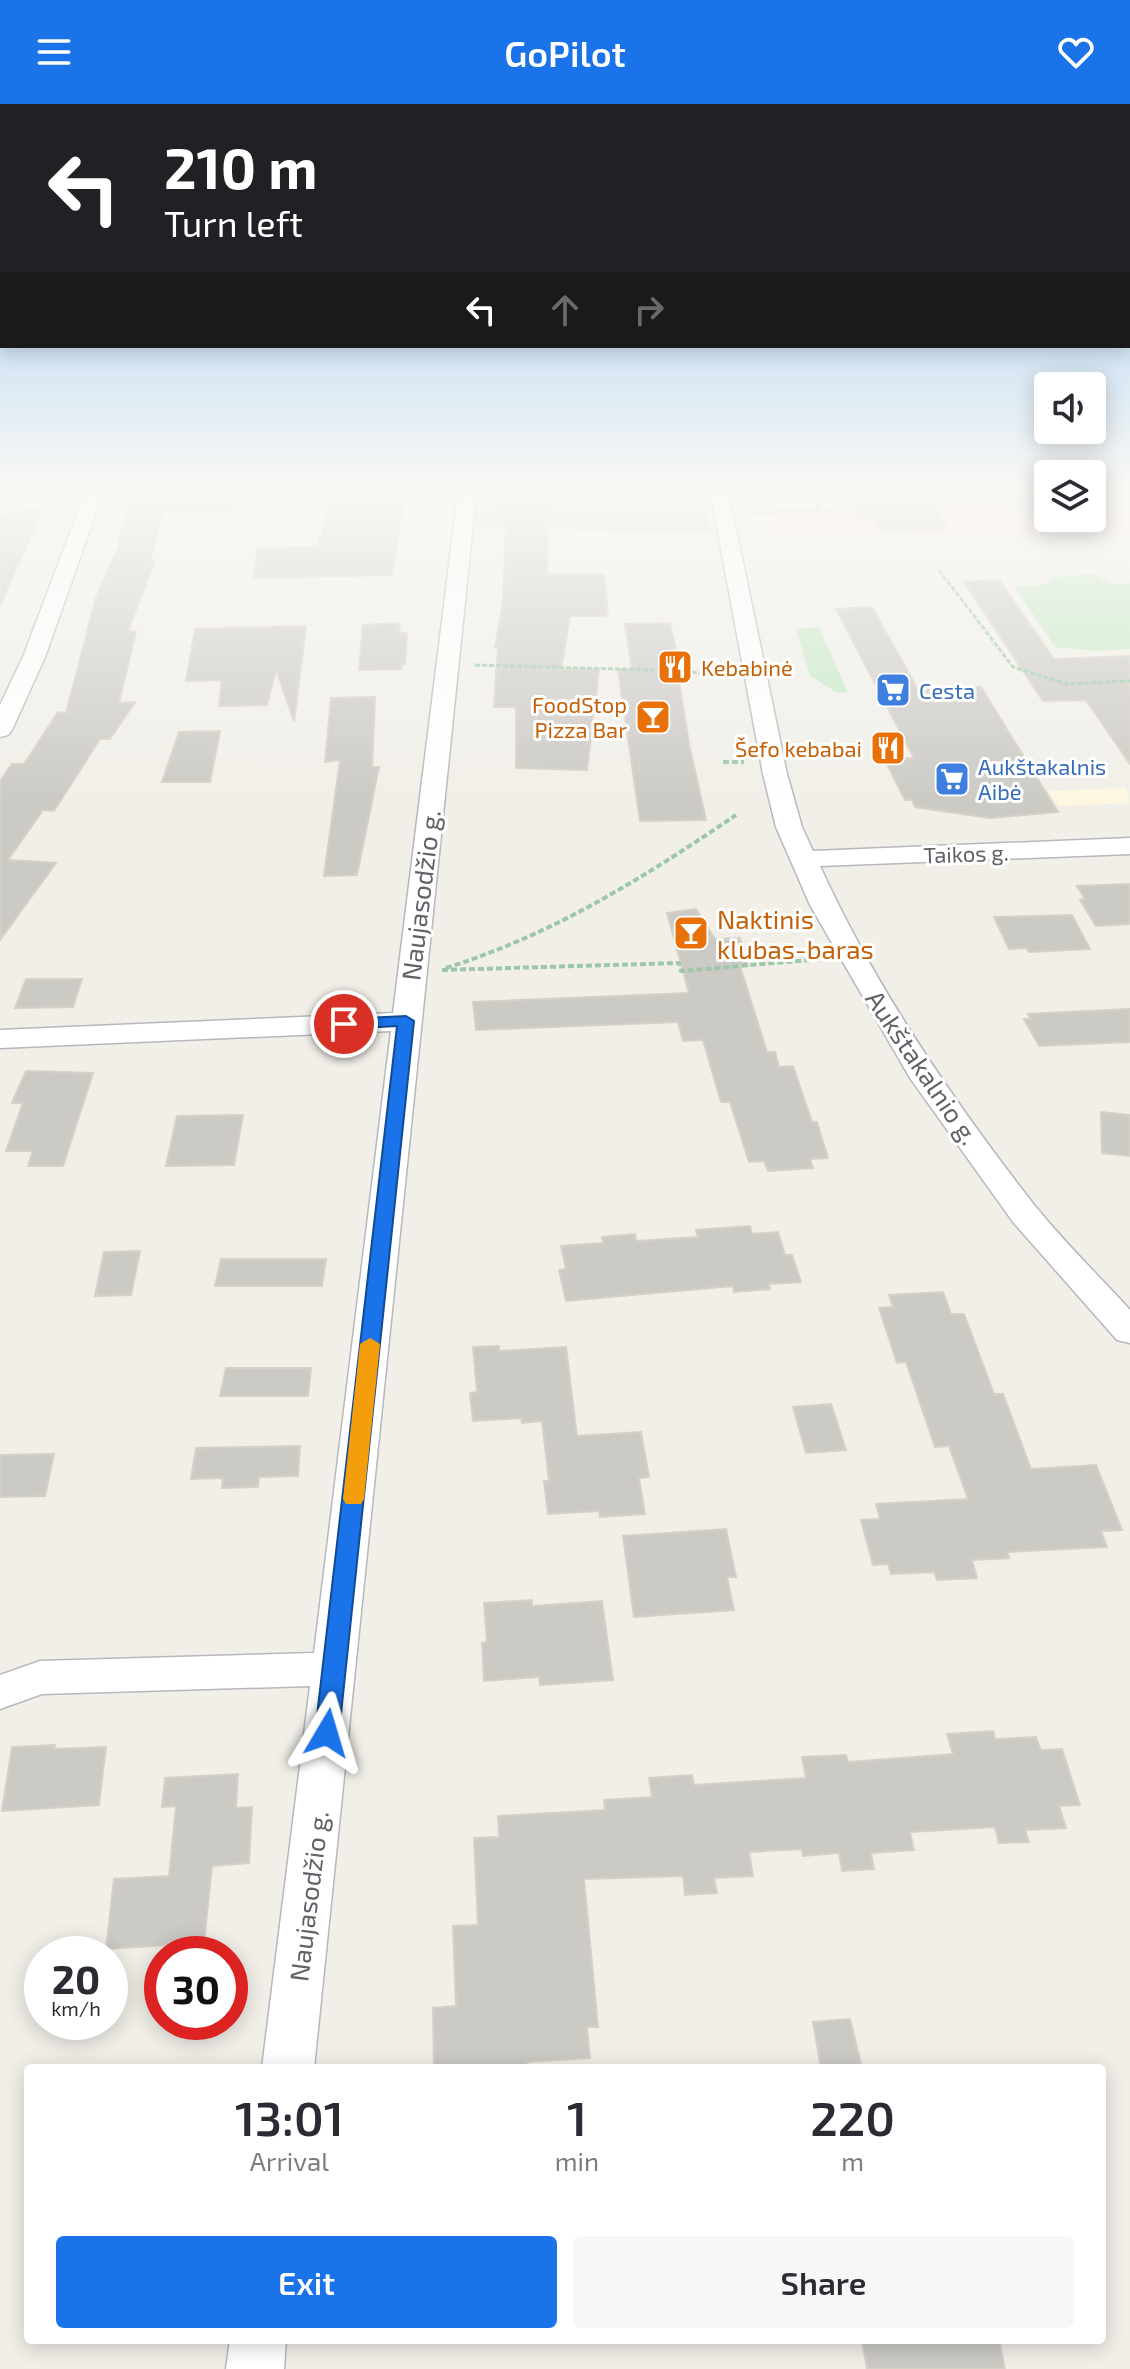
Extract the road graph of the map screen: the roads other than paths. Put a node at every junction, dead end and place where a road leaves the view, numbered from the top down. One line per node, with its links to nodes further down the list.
1 (58, 591): 4 (street)
2 (456, 591): 7 (street, Naujasodžio g.)
3 (738, 591): 6 (street, Aukštakalnio g.)
4 (0, 730)
5 (1130, 846): 6 (street, Taikos g.)
6 (802, 859): 9 (street, Aukštakalnio g.)
7 (406, 1021): 8 (street); 10 (street, Naujasodžio g.)
8 (0, 1039)
9 (1130, 1332)
10 (334, 1669): 11 (street); 12 (street, Naujasodžio g.)
11 (0, 1692)
12 (288, 2064)
13 (258, 2344): 14 (street)
14 (255, 2369)

